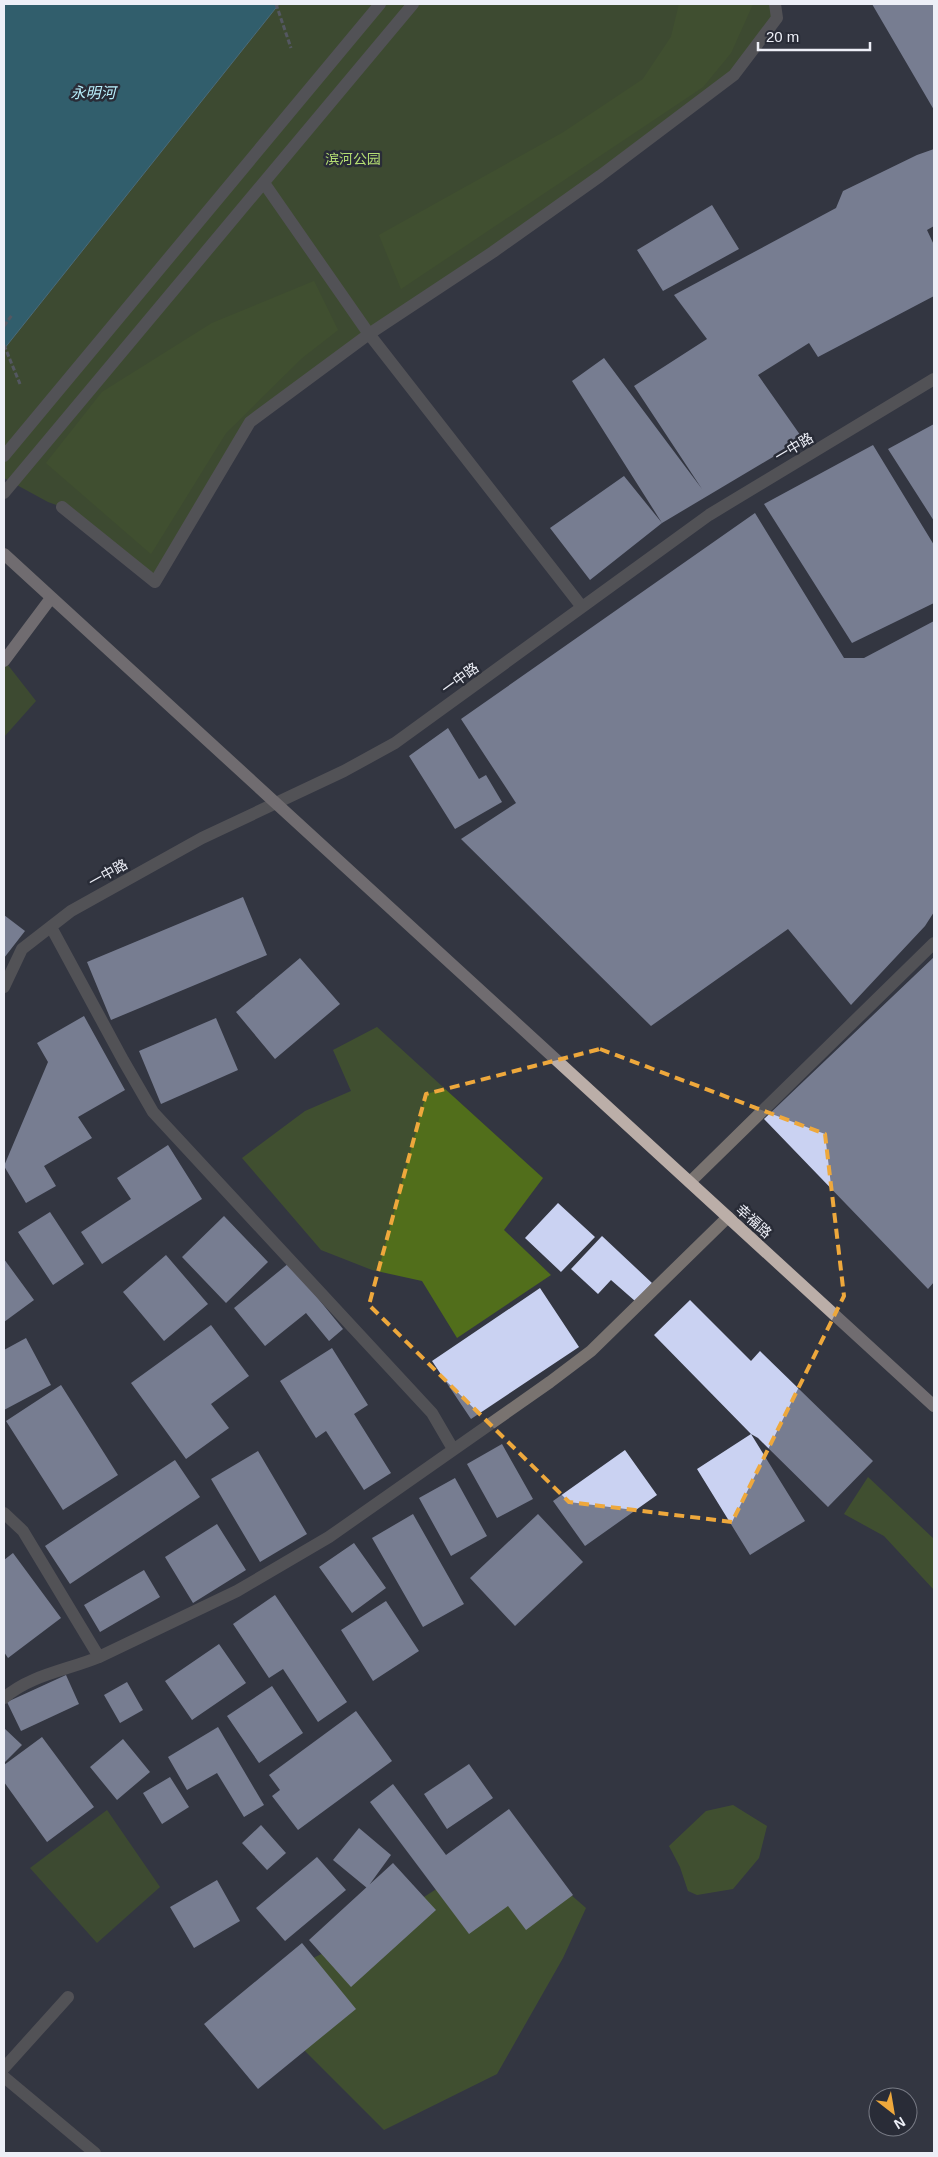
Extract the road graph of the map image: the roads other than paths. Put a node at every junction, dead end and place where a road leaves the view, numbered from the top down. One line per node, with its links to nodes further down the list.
1 (380, 4): 7 (street)
2 (413, 4): 4 (street)
3 (775, 4): 5 (street)
4 (264, 183): 5 (street); 8 (street)
5 (368, 334): 9 (street); 12 (street)
6 (934, 379): 12 (street, 一中路)
7 (4, 456)
8 (4, 493)
9 (62, 507)
10 (5, 556): 11 (main road, 幸福路)
11 (51, 598): 13 (main road); 14 (main road, 幸福路)
12 (582, 607): 14 (street, 一中路)
13 (4, 661)
14 (276, 804): 15 (street, 一中路); 18 (main road, 幸福路)
15 (51, 927): 17 (street, 一中路); 21 (street)
16 (934, 943): 18 (street)
17 (4, 987)
18 (690, 1182): 19 (main road, 幸福路)
19 (728, 1217): 20 (main road, 幸福路); 21 (street)
20 (934, 1406)
21 (453, 1449): 23 (street)
22 (4, 1513): 23 (street)
23 (99, 1657): 24 (street)
24 (4, 1698)
25 (68, 1997): 26 (street)
26 (4, 2068)
27 (4, 2077): 28 (street)
28 (95, 2153)

